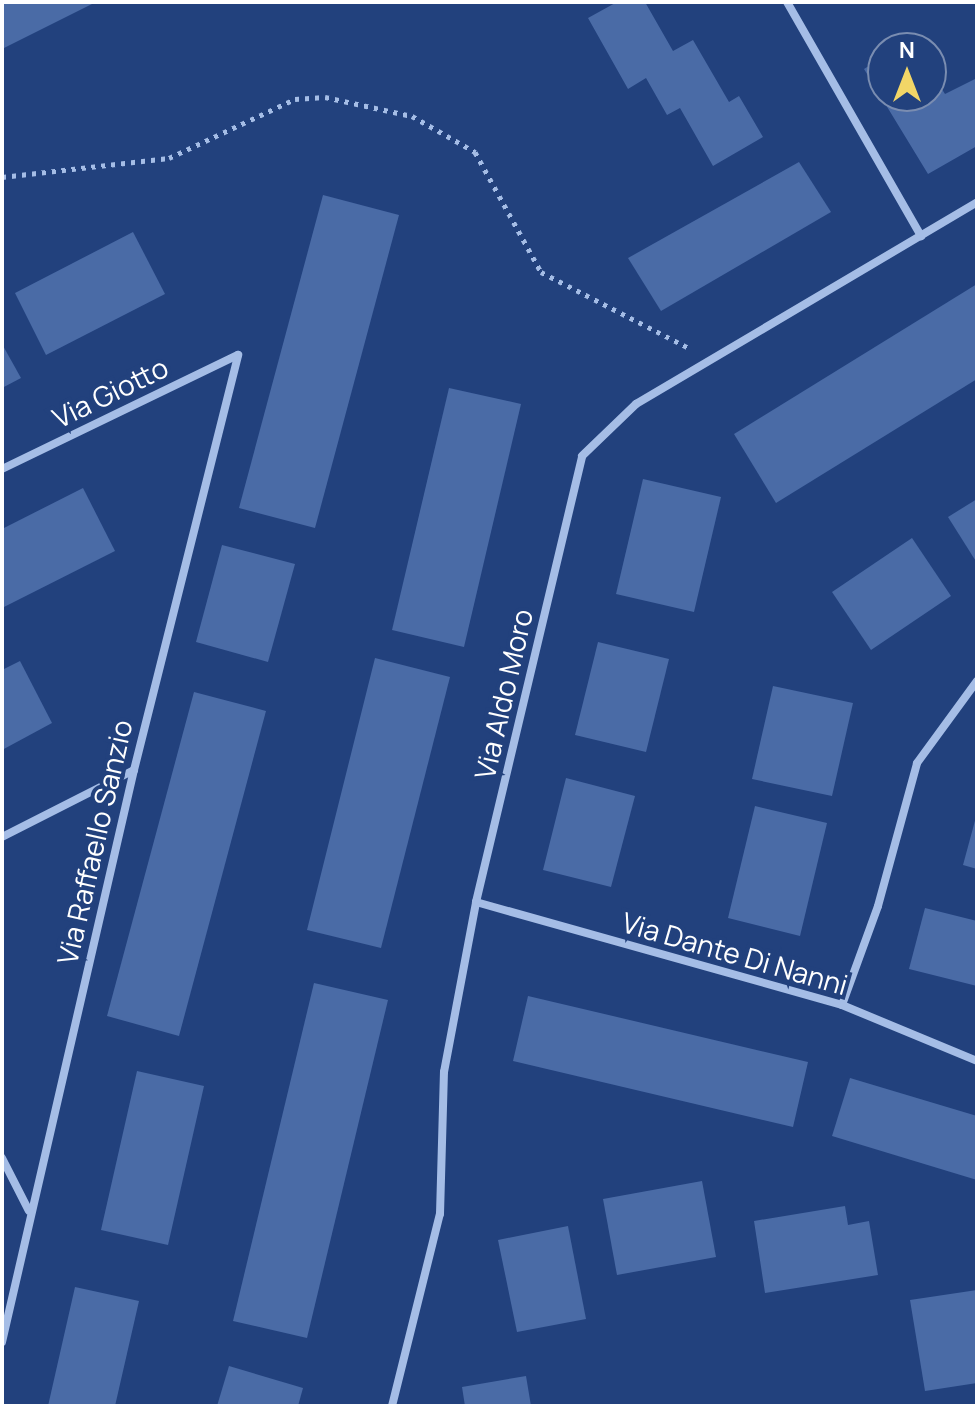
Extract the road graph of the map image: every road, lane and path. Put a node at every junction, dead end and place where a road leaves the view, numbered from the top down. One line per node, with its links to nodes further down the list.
1 (787, 2): 4 (street)
2 (2, 177): 6 (path)
3 (977, 202): 4 (street, Via Aldo Moro)
4 (921, 236): 6 (street, Via Aldo Moro)
5 (238, 355): 7 (street, Via Giotto); 9 (street, Via Raffaello Sanzio)
6 (711, 360): 11 (street, Via Aldo Moro)
7 (2, 469)
8 (977, 681): 12 (street)
9 (134, 770): 10 (street); 15 (street, Via Raffaello Sanzio)
10 (2, 837)
11 (476, 902): 12 (street, Via Dante Di Nanni); 17 (street, Via Aldo Moro)
12 (842, 1005): 13 (street, Via Dante Di Nanni)
13 (977, 1061)
14 (2, 1158): 15 (street)
15 (29, 1212): 16 (street, Via Raffaello Sanzio)
16 (2, 1342)
17 (392, 1406)

